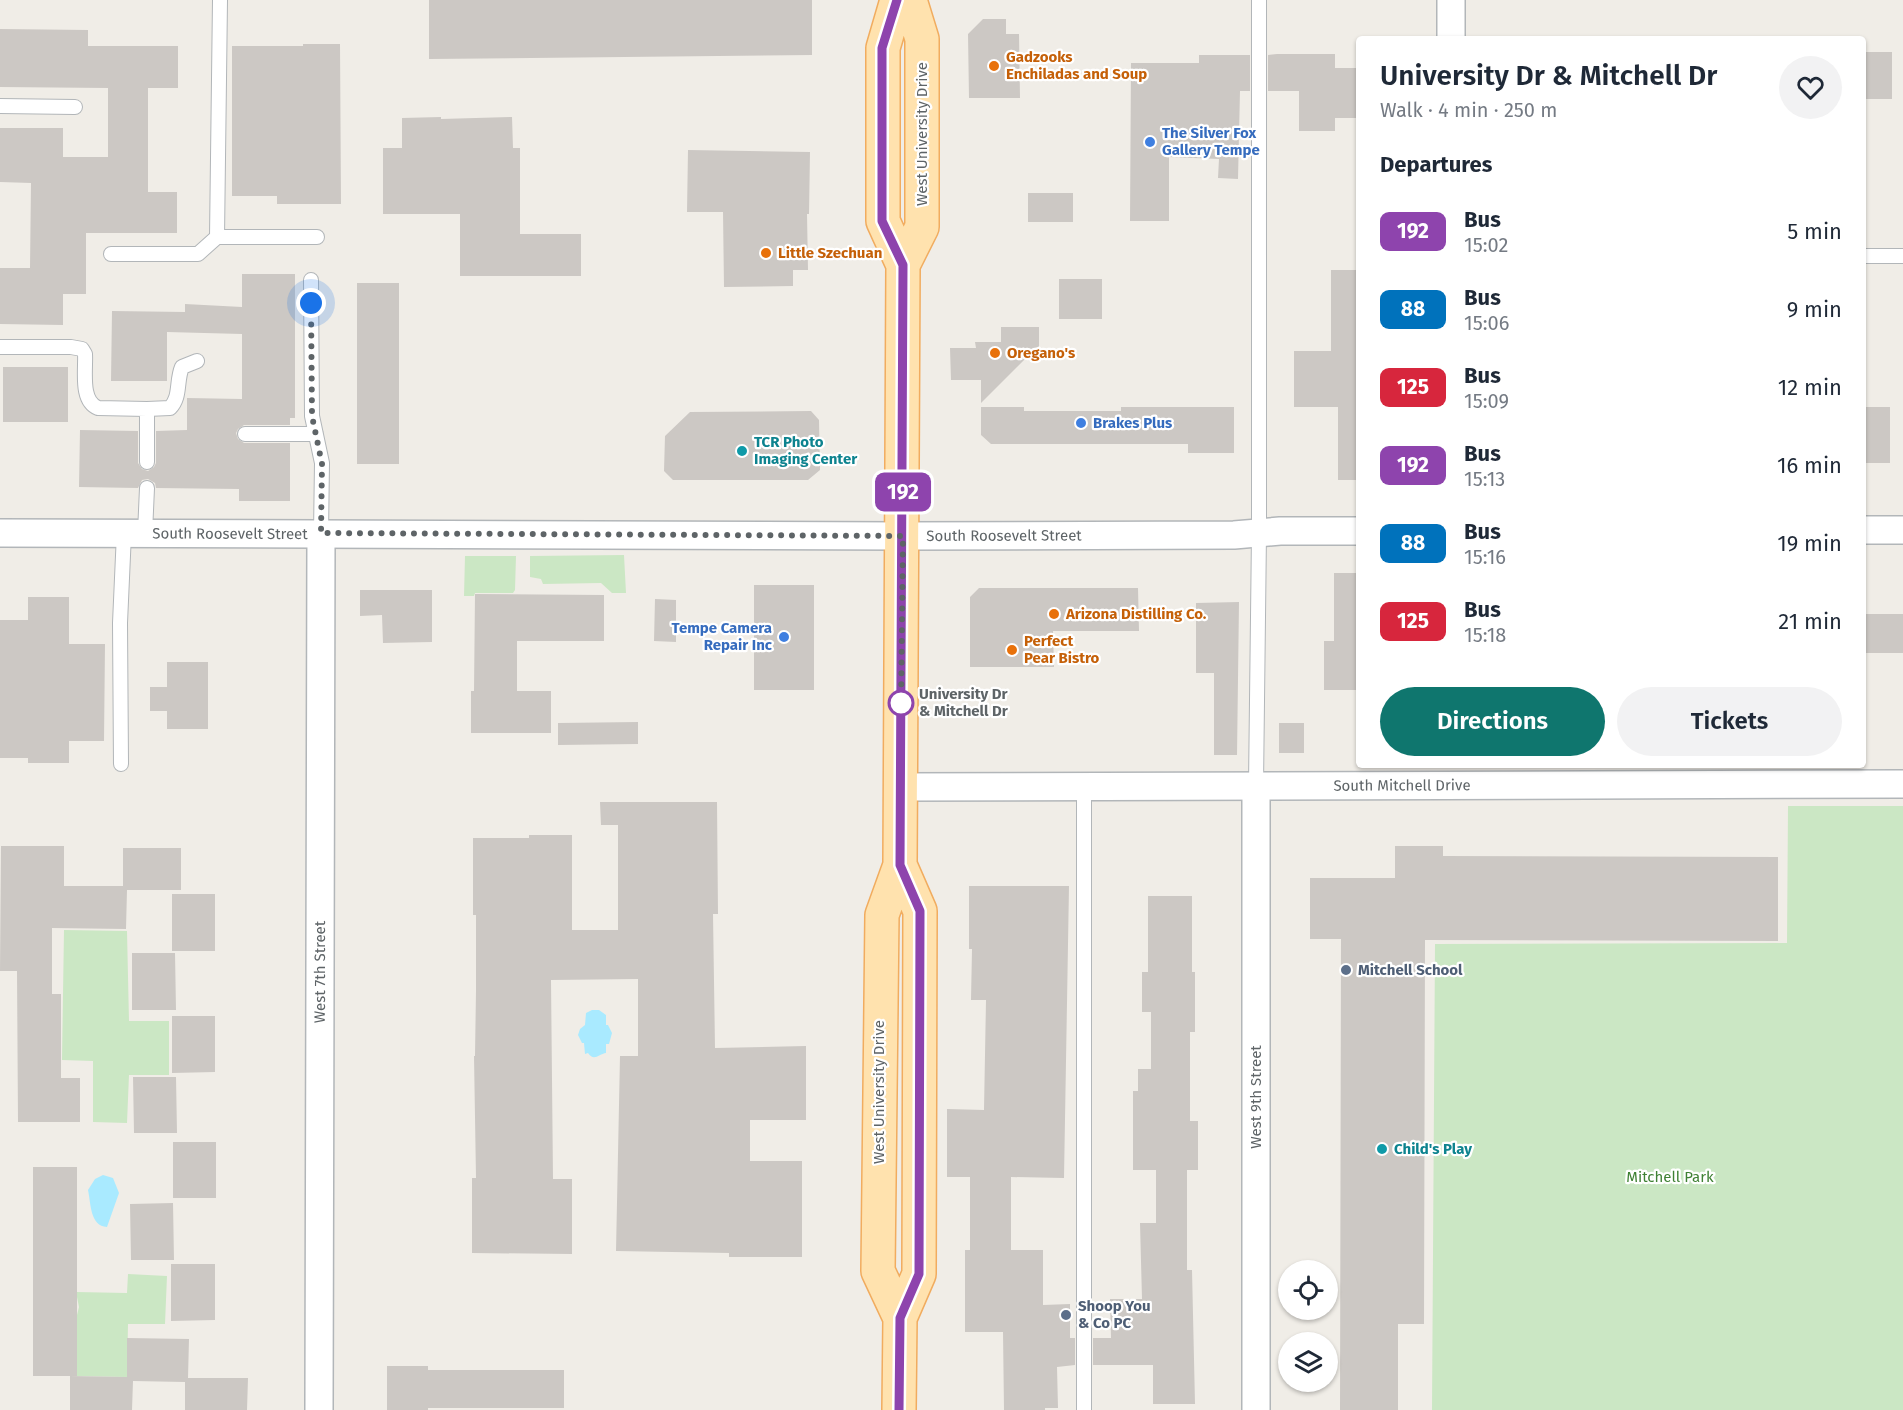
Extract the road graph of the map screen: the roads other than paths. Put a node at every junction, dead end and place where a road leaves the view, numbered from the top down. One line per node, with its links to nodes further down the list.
1 (220, 0): 9 (lane)
2 (897, 0): 14 (main road, West University Drive)
3 (910, 0): 14 (main road, West University Drive)
4 (1259, 0): 29 (lane)
5 (1451, 0): 6 (street)
6 (1451, 36)
7 (0, 106): 8 (lane)
8 (75, 108)
9 (217, 237): 10 (lane); 11 (lane)
10 (317, 237)
11 (111, 254)
12 (1866, 256): 13 (lane)
13 (1903, 256)
14 (903, 265): 30 (main road, West University Drive)
15 (311, 280): 20 (lane)
16 (0, 347): 18 (lane)
17 (197, 360): 18 (lane)
18 (147, 410): 21 (lane)
19 (246, 434): 20 (lane)
20 (316, 434): 28 (lane)
21 (147, 462)
22 (147, 488): 27 (lane)
23 (1866, 530): 24 (street)
24 (1903, 530)
25 (1356, 531): 29 (street, South Roosevelt Street)
26 (0, 533): 27 (street, South Roosevelt Street)
27 (135, 533): 28 (street, South Roosevelt Street); 31 (lane)
28 (321, 533): 30 (street, South Roosevelt Street); 37 (street, West 7th Street)
29 (1259, 533): 30 (street, South Roosevelt Street); 34 (lane)
30 (903, 536): 36 (main road, West University Drive)
31 (120, 764)
32 (1449, 775): 33 (street, South Mitchell Drive); 34 (street, South Mitchell Drive)
33 (1903, 783)
34 (1256, 785): 35 (street, South Mitchell Drive); 40 (street, West 9th Street)
35 (1084, 786): 36 (street, South Mitchell Drive); 39 (lane)
36 (901, 787): 38 (main road, West University Drive)
37 (319, 1410)
38 (899, 1410)
39 (1084, 1410)
40 (1256, 1410)

